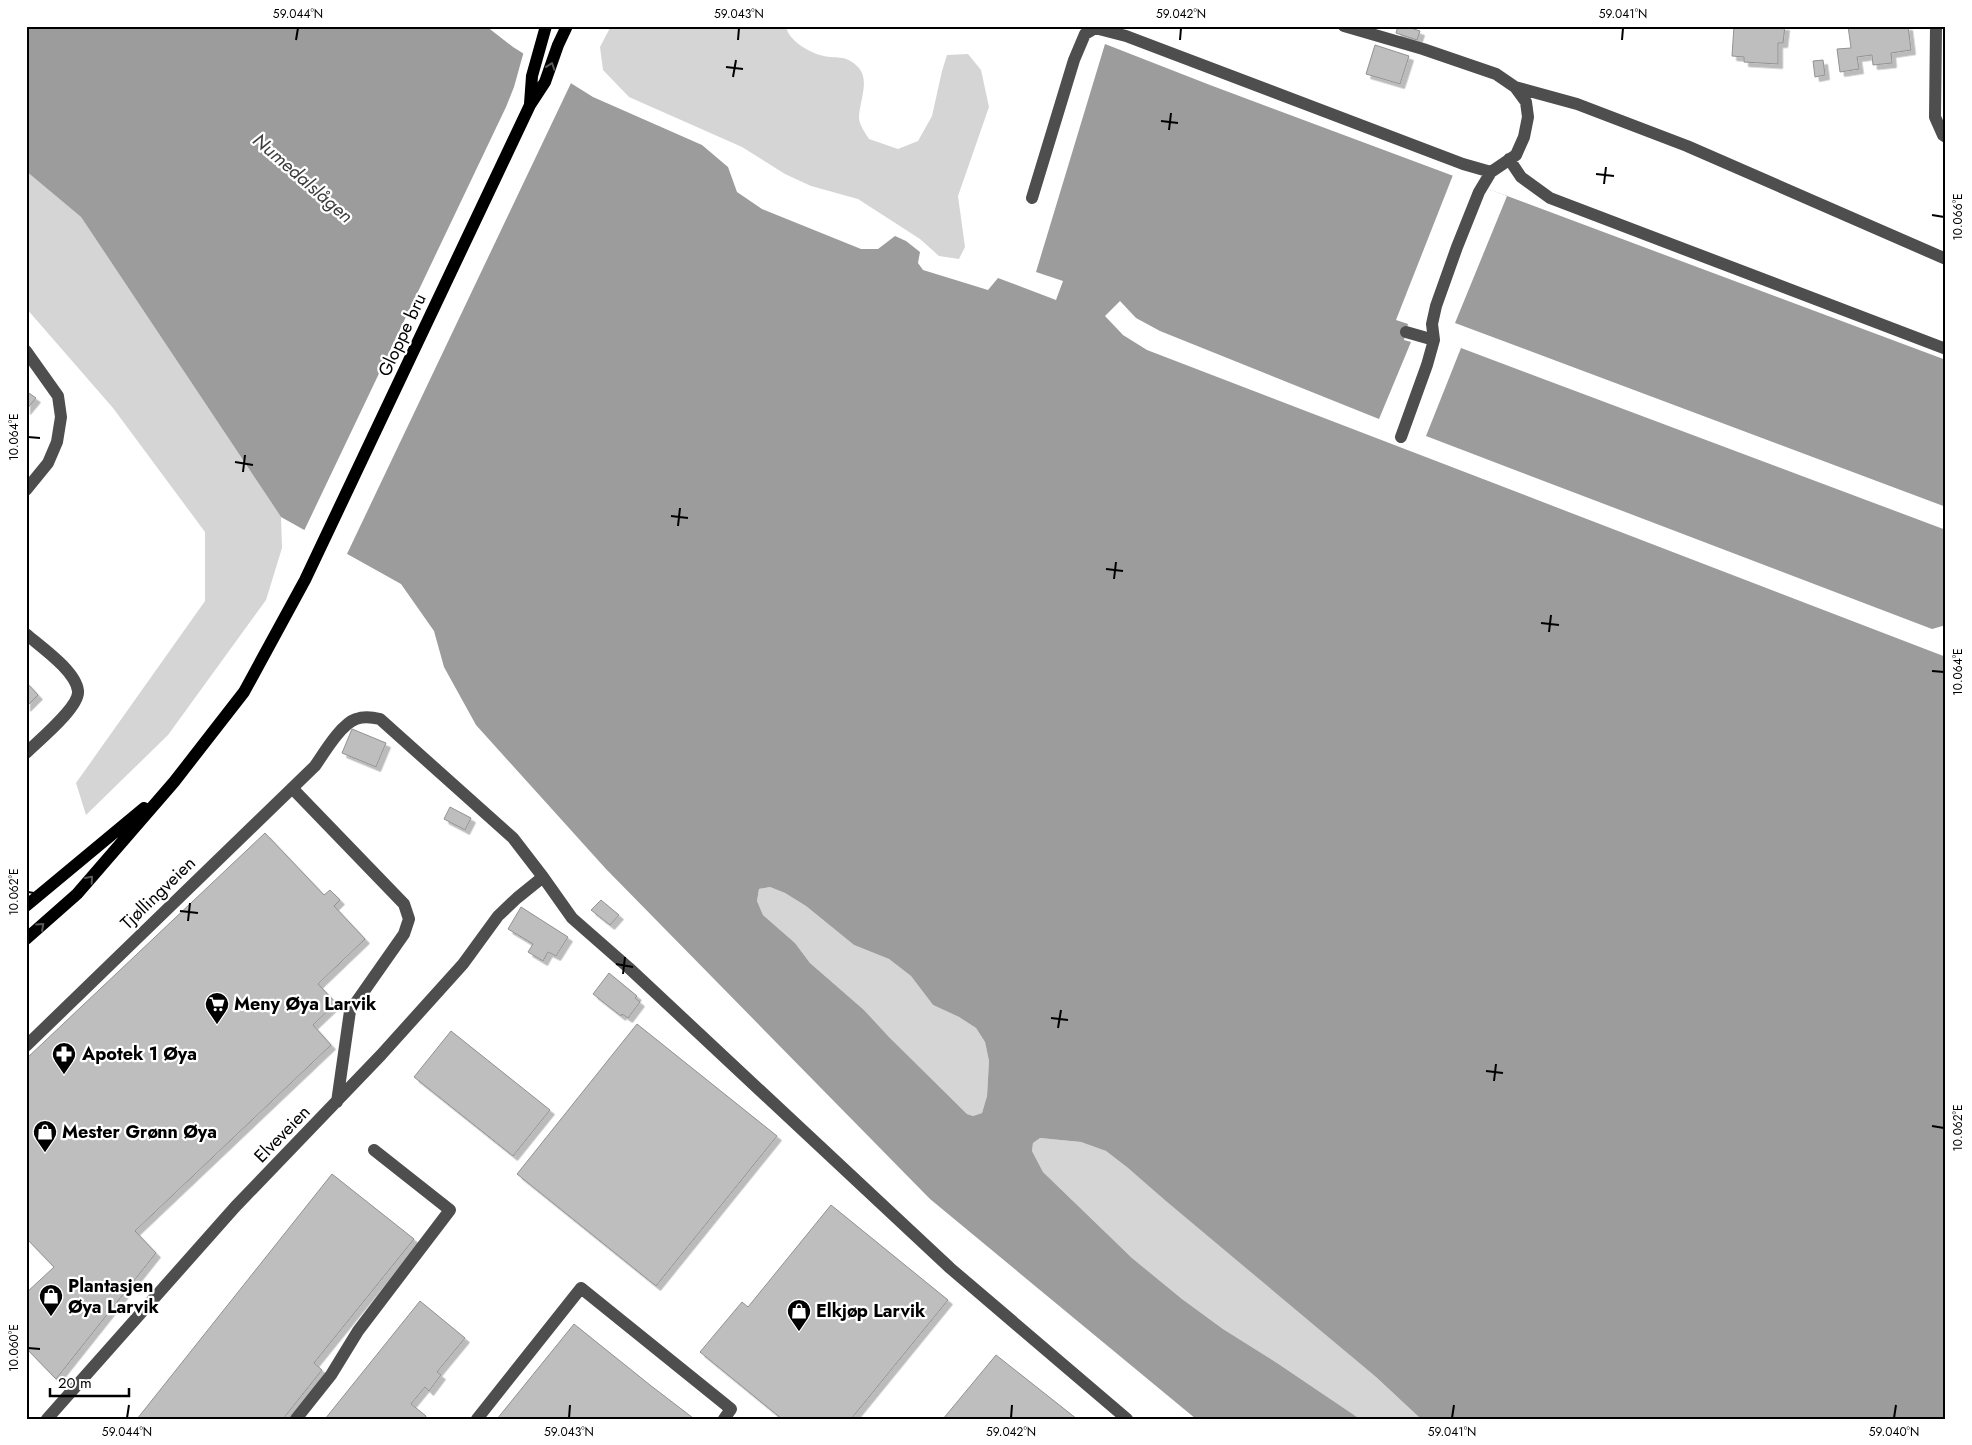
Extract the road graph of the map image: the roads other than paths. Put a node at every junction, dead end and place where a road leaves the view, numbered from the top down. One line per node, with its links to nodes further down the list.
1 (546, 26): 6 (main road, Gloppe bru)
2 (568, 26): 6 (main road, Gloppe bru, one-way to 2)
3 (1344, 26): 5 (street)
4 (1936, 26): 7 (street)
5 (1515, 87): 8 (street); 11 (street)
6 (530, 105): 20 (main road, Gloppe bru)
7 (1946, 137)
8 (1509, 159): 9 (street); 14 (street)
9 (1491, 172): 10 (street); 13 (street)
10 (1032, 198)
11 (1946, 259)
12 (1406, 332): 13 (street)
13 (1434, 340): 16 (street)
14 (1946, 349)
15 (26, 351): 17 (street)
16 (1401, 437)
17 (26, 490)
18 (26, 634): 19 (street)
19 (26, 753)
20 (174, 782): 23 (main road); 24 (main road, one-way to 20)
21 (292, 788): 22 (street, Tjøllingveien); 25 (street, Tjøllingveien); 26 (street)
22 (543, 877): 26 (street, Elveveien); 32 (street)
23 (26, 906)
24 (26, 939)
25 (26, 1046)
26 (337, 1102): 28 (street, Elveveien)
27 (374, 1150): 29 (street)
28 (47, 1419)
29 (296, 1419)
30 (477, 1419): 31 (street)
31 (724, 1419)
32 (1127, 1419)

